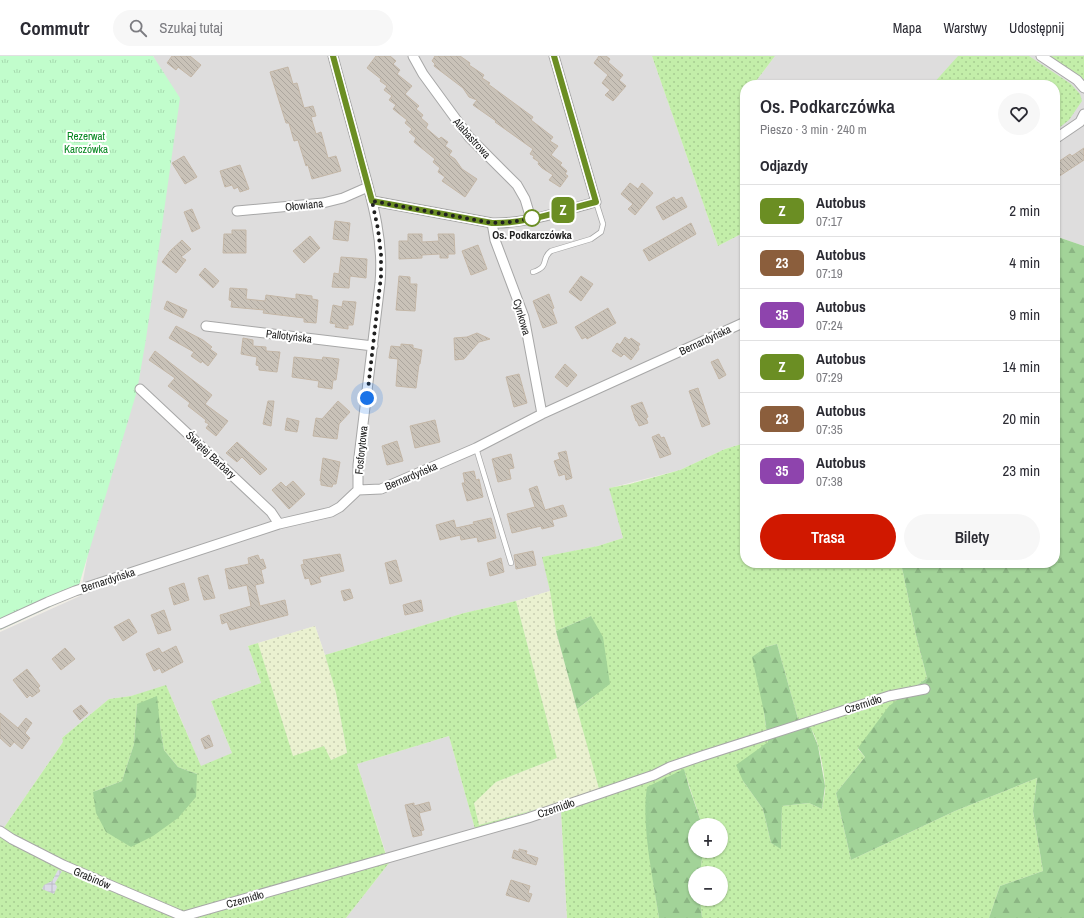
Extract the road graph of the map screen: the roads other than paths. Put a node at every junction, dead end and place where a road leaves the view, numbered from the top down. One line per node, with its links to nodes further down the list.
1 (333, 56): 8 (street, Fosforytowa)
2 (413, 56): 12 (street, Alabastrowa)
3 (554, 56): 10 (street)
4 (1041, 56): 5 (street)
5 (1084, 88)
6 (1084, 114): 7 (street)
7 (1060, 136)
8 (368, 187): 9 (street, Fosforytowa); 11 (street, Ołowiana)
9 (372, 201): 13 (street); 17 (street, Fosforytowa)
10 (596, 202): 12 (street); 14 (lane)
11 (237, 211)
12 (531, 219): 13 (street)
13 (492, 223): 19 (street, Cynkowa)
14 (533, 272)
15 (740, 324): 19 (street, Bernardyńska)
16 (206, 326): 17 (street, Pallotyńska)
17 (373, 346): 21 (street, Fosforytowa)
18 (140, 389): 22 (street, Świętej Barbary)
19 (542, 414): 20 (street, Bernardyńska)
20 (476, 448): 21 (street, Bernardyńska); 23 (lane)
21 (358, 490): 22 (street, Bernardyńska)
22 (279, 524): 24 (street, Bernardyńska)
23 (511, 563)
24 (0, 624)
25 (925, 689): 27 (street, Czernidło)
26 (0, 830): 27 (street, Grabinów)
27 (186, 917)

